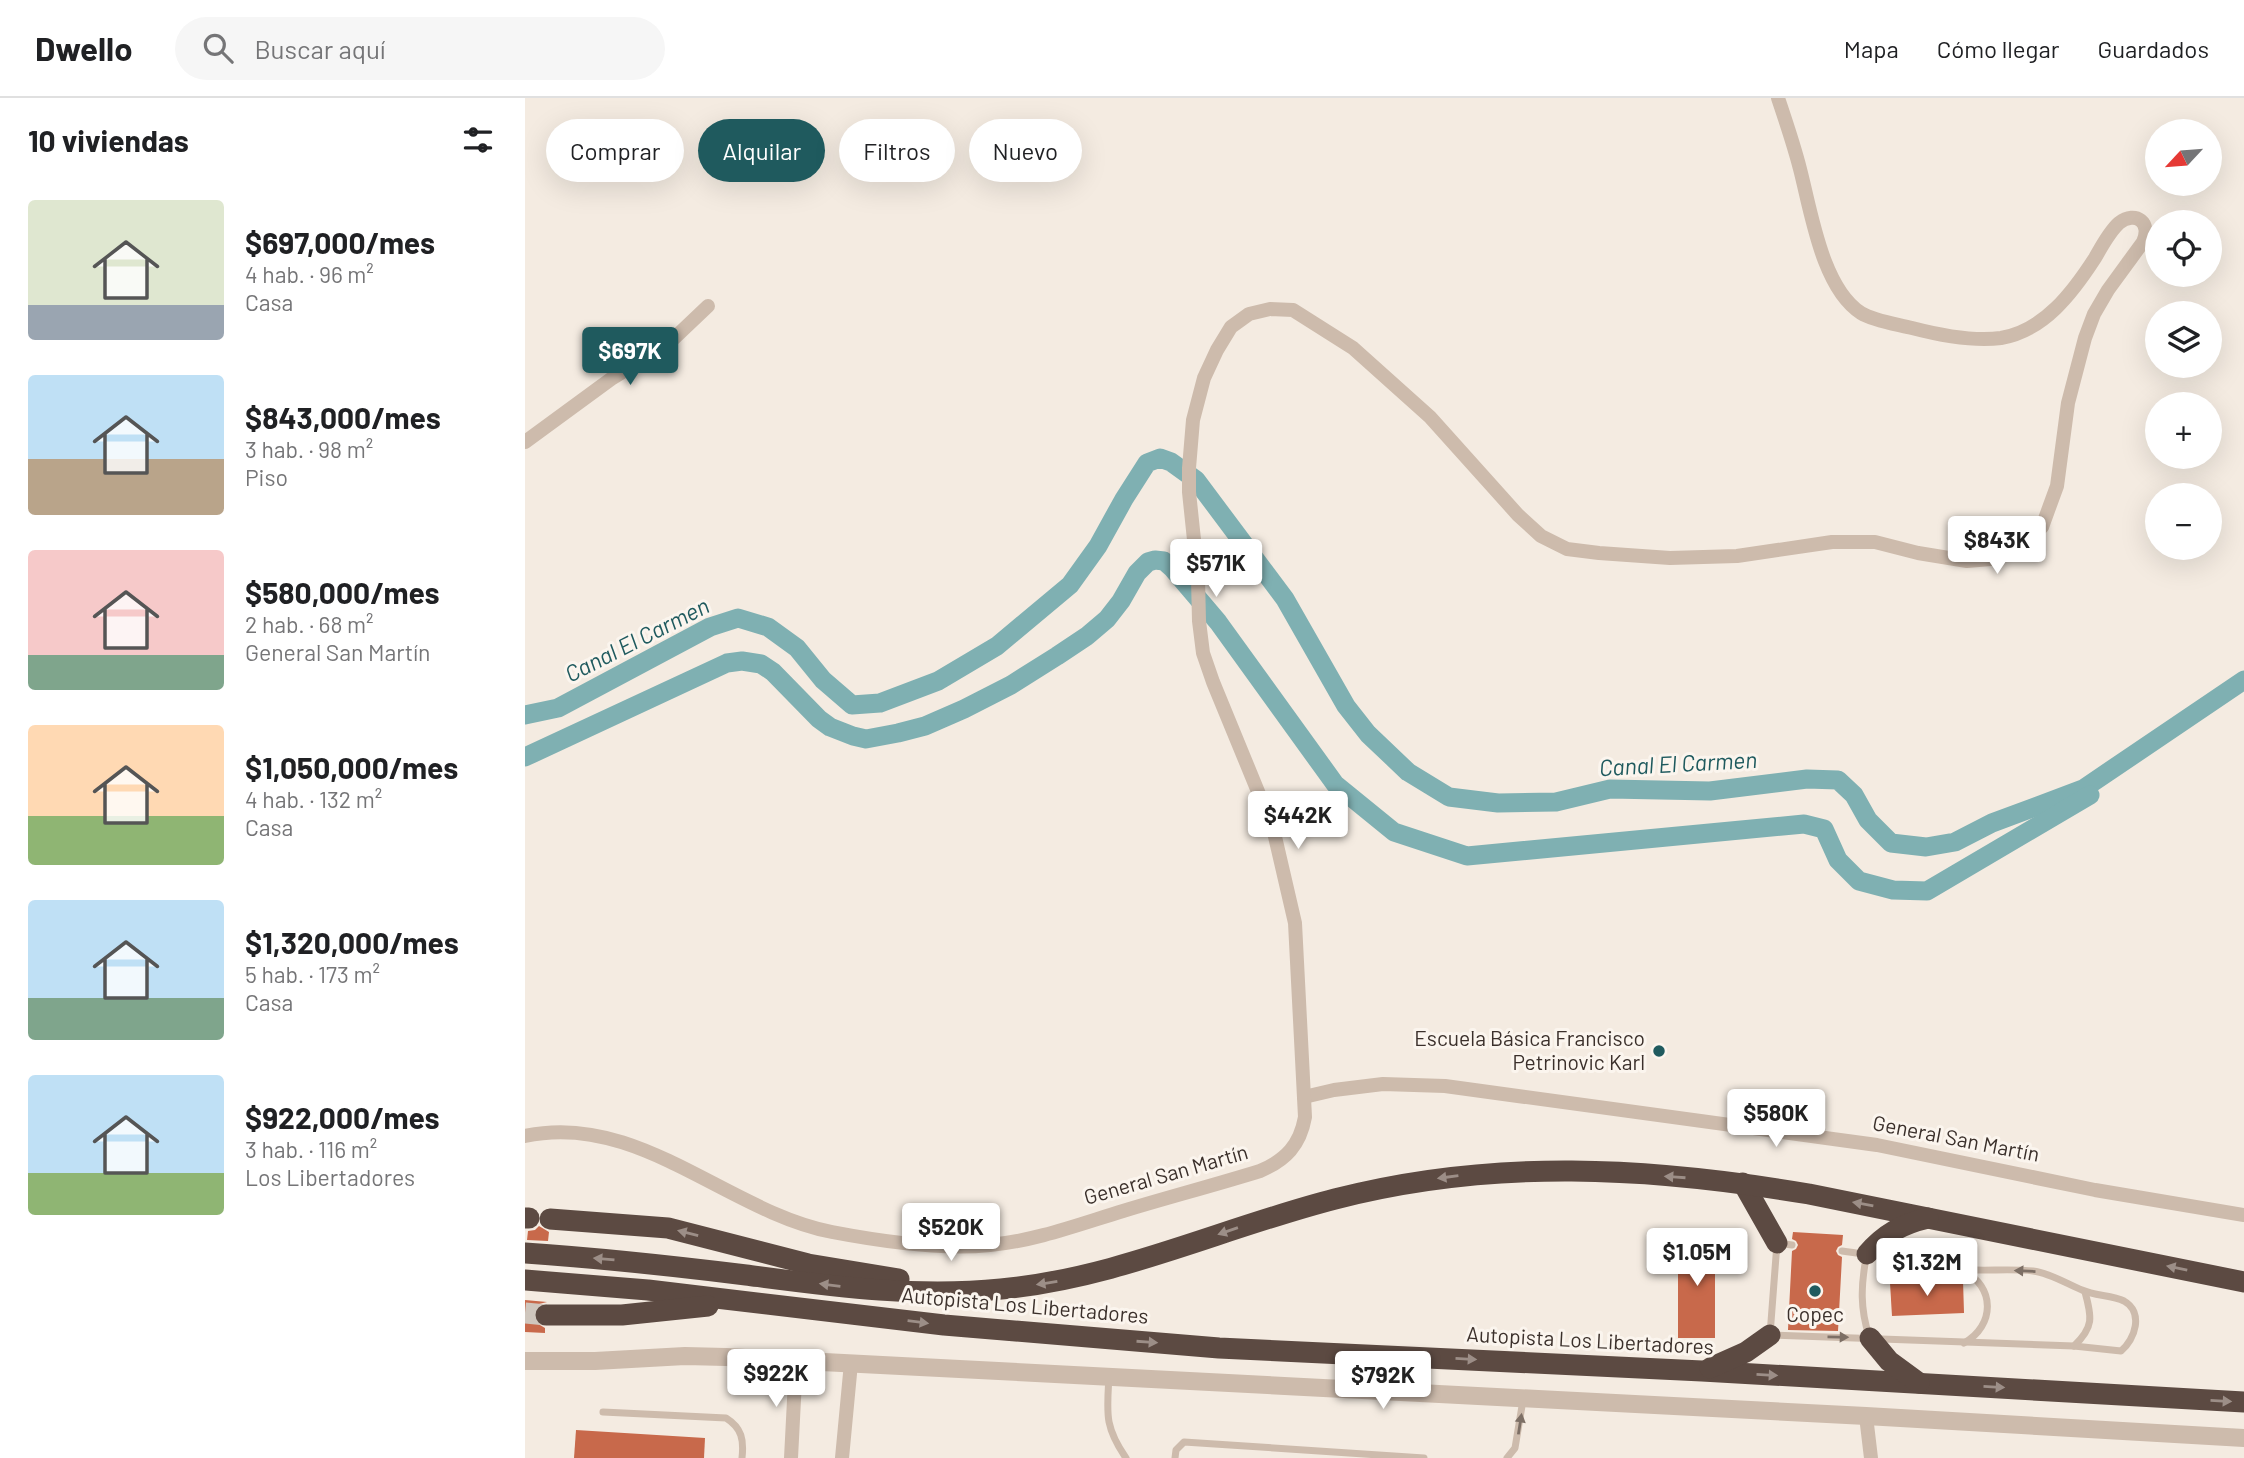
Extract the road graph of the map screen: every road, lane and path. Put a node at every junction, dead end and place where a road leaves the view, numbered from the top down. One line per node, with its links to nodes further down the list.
1 (1778, 98): 4 (street)
2 (709, 306): 3 (street)
3 (525, 442)
4 (1304, 1097): 5 (street, General San Martín); 7 (street, General San Martín)
5 (525, 1136)
6 (1743, 1183): 8 (highway, Autopista Los Libertadores, one-way to 6); 10 (highway); 17 (highway, Autopista Los Libertadores, one-way to 17)
7 (2244, 1215)
8 (1930, 1217): 13 (highway); 16 (highway, Autopista Los Libertadores, one-way to 8)
9 (535, 1219): 17 (highway, Autopista Los Libertadores, one-way to 9)
10 (1785, 1244): 21 (lane)
11 (1842, 1251): 13 (lane)
12 (525, 1253): 17 (highway, Autopista Los Libertadores, one-way to 12)
13 (1867, 1254): 14 (lane); 22 (lane)
14 (1960, 1270): 18 (lane, one-way to 14); 23 (lane)
15 (525, 1280): 19 (highway, Autopista Los Libertadores)
16 (2244, 1282)
17 (1000, 1289)
18 (2085, 1292): 24 (lane); 24 (lane)
19 (767, 1303): 20 (highway, Autopista Los Libertadores); 28 (highway, Autopista Los Libertadores, one-way to 28)
20 (546, 1315)
21 (1770, 1335): 22 (lane, one-way to 22); 28 (highway)
22 (1870, 1338): 23 (lane); 30 (highway)
23 (1963, 1344): 24 (lane)
24 (2074, 1346)
25 (525, 1361): 26 (street)
26 (796, 1361): 27 (street); 38 (street)
27 (851, 1363): 29 (street); 39 (street)
28 (1702, 1371): 30 (highway, Autopista Los Libertadores, one-way to 30)
29 (1109, 1376): 31 (street); 40 (lane)
30 (1919, 1383): 32 (highway, Autopista Los Libertadores, one-way to 32)
31 (1523, 1399): 34 (street); 36 (lane, one-way to 31)
32 (2244, 1402)
33 (603, 1412): 37 (lane)
34 (1866, 1416): 35 (street); 45 (street)
35 (2244, 1438)
36 (1515, 1448): 43 (lane); 44 (lane)
37 (742, 1458)
38 (791, 1458)
39 (842, 1458)
40 (1126, 1458)
41 (1175, 1458): 42 (lane)
42 (1424, 1458)
43 (1507, 1458)
44 (1519, 1458)
45 (1871, 1458)

